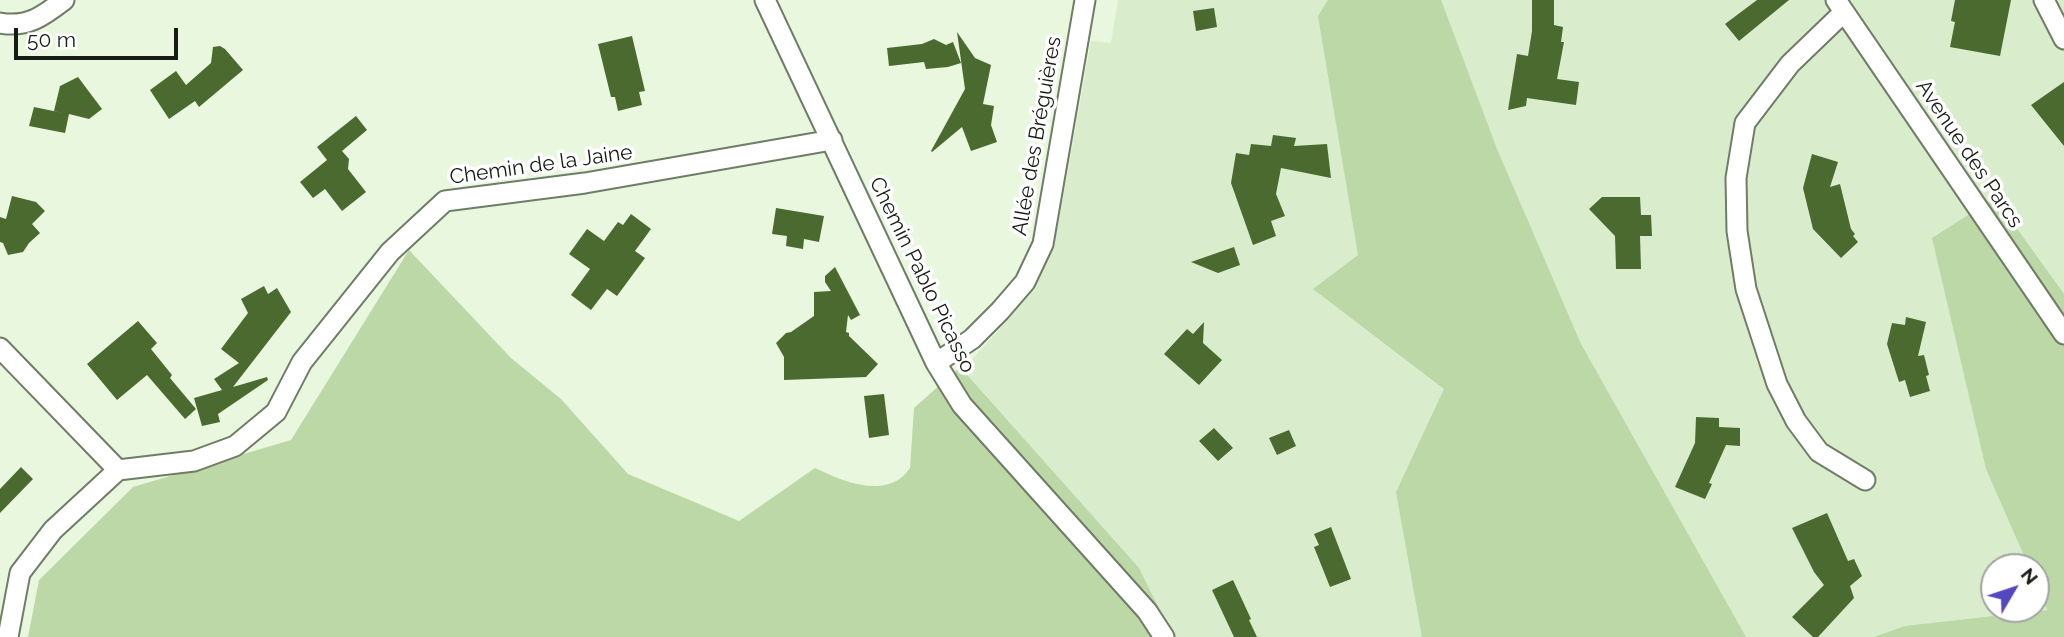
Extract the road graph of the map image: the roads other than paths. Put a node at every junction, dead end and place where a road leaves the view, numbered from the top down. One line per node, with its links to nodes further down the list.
1 (64, 0): 6 (street)
2 (765, 0): 8 (street, Chemin Pablo Picasso)
3 (1085, 0): 11 (street, Allée des Bréguières)
4 (2044, 0): 7 (street)
5 (1840, 6): 9 (street, Avenue des Parcs); 13 (street)
6 (0, 23)
7 (2064, 39)
8 (832, 140): 11 (street, Chemin Pablo Picasso); 12 (street, Chemin de la Jaine)
9 (2064, 334)
10 (0, 348): 12 (street)
11 (936, 363): 15 (street, Chemin Pablo Picasso)
12 (118, 470): 14 (street)
13 (1865, 480)
14 (8, 637)
15 (1164, 637)

